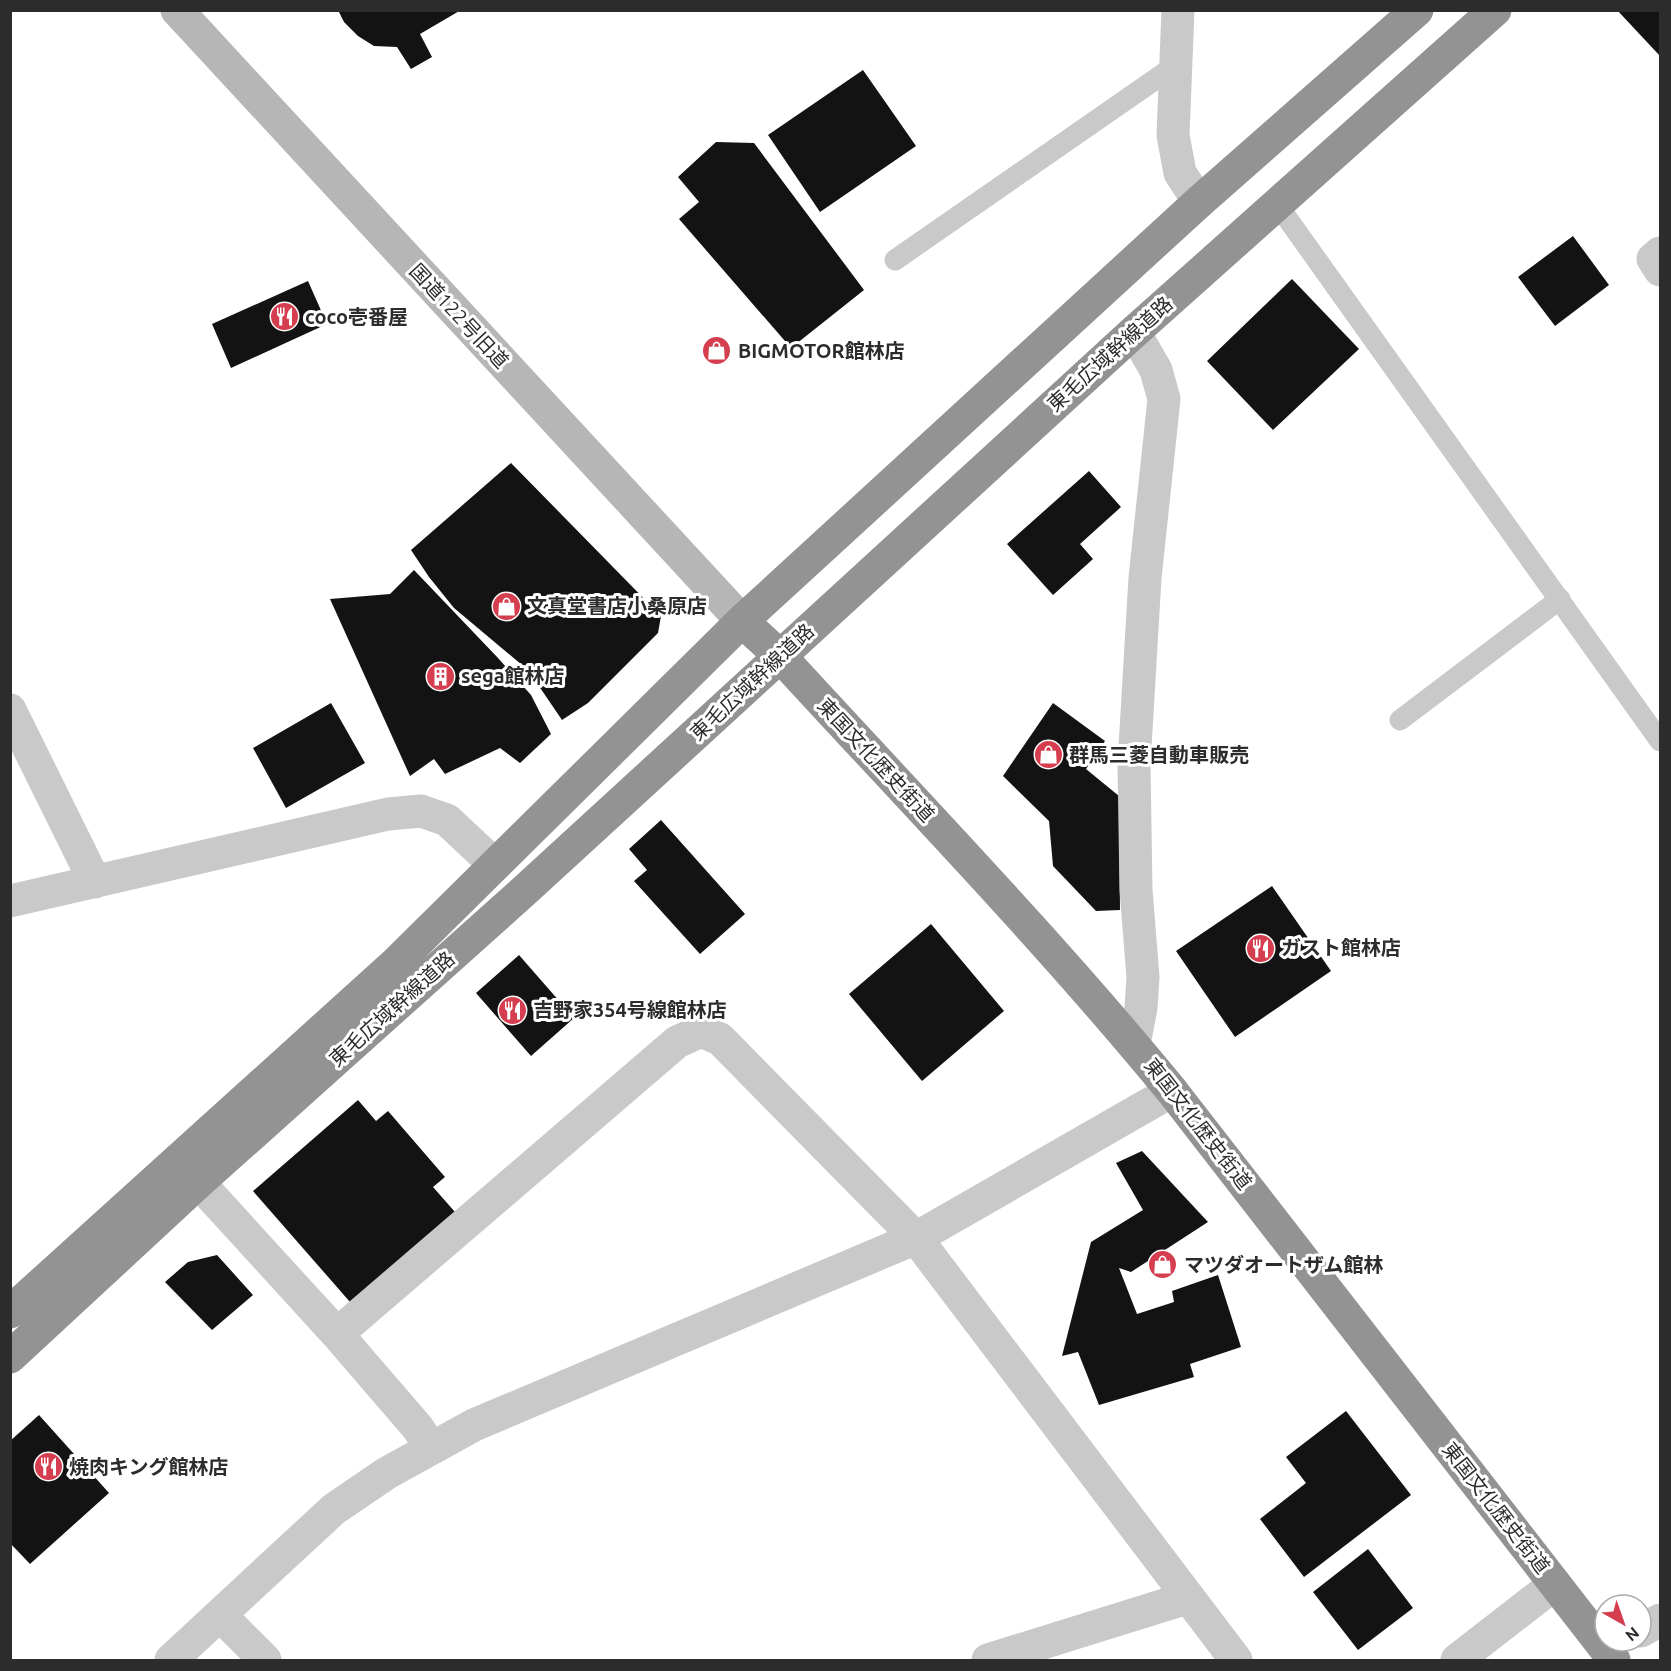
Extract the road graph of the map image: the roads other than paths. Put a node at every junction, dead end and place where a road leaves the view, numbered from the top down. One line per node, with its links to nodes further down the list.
1 (177, 10): 13 (street, 国道122号旧道)
2 (1178, 10): 5 (street)
3 (1417, 10): 6 (highway, 東毛広域幹線道路)
4 (1495, 10): 7 (highway, 東毛広域幹線道路)
5 (1176, 64): 6 (street); 9 (lane)
6 (1199, 202): 13 (highway, 東毛広域幹線道路)
7 (1277, 204): 11 (highway, 東毛広域幹線道路); 12 (lane)
8 (1660, 253): 10 (street)
9 (895, 260)
10 (1660, 270)
11 (1134, 332): 14 (highway, 東毛広域幹線道路); 21 (street)
12 (1560, 599): 16 (lane); 17 (lane)
13 (742, 621): 14 (highway, 東国文化歴史街道); 18 (highway, 東毛広域幹線道路)
14 (780, 656): 21 (highway, 東国文化歴史街道); 23 (highway, 東毛広域幹線道路)
15 (10, 710): 19 (street)
16 (1400, 720)
17 (1660, 741)
18 (494, 864): 19 (street); 23 (highway, 東毛広域幹線道路)
19 (95, 882): 20 (street)
20 (10, 901)
21 (1134, 1044): 22 (highway, 東国文化歴史街道)
22 (1172, 1091): 24 (street); 29 (highway, 東国文化歴史街道)
23 (189, 1171): 25 (highway, 東毛広域幹線道路); 26 (street); 27 (highway, 東毛広域幹線道路)
24 (916, 1238): 26 (street); 28 (street); 30 (street)
25 (10, 1312)
26 (337, 1334): 28 (street)
27 (10, 1357)
28 (430, 1448): 31 (street)
29 (1555, 1584): 32 (highway, 東国文化歴史街道); 37 (street)
30 (1187, 1598): 35 (street); 36 (street)
31 (221, 1616): 33 (street); 34 (street)
32 (1593, 1626)
33 (171, 1660)
34 (265, 1660)
35 (988, 1660)
36 (1236, 1660)
37 (1457, 1660)

